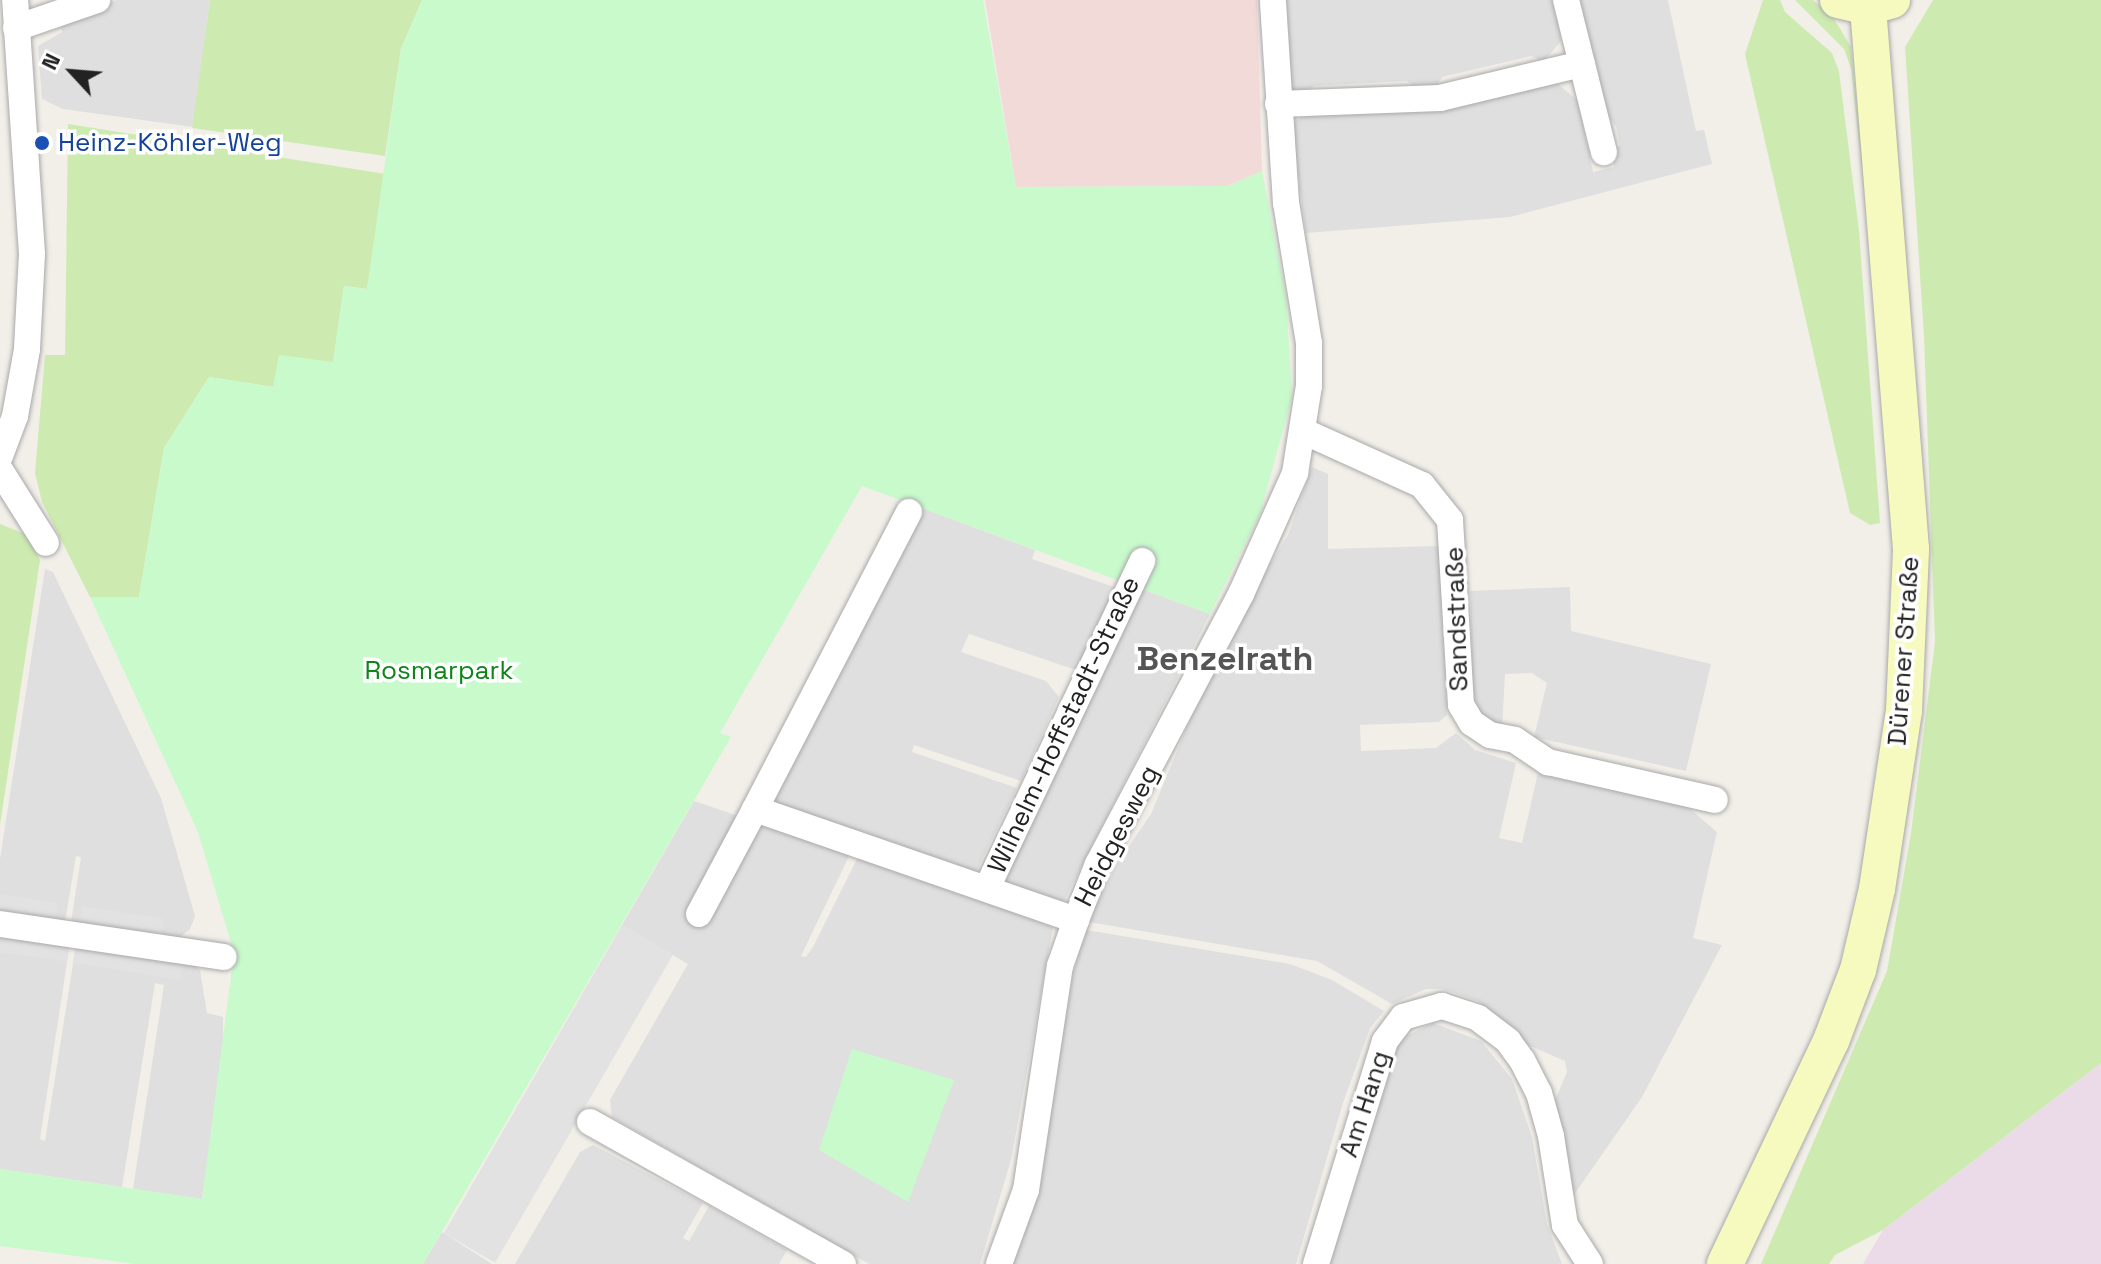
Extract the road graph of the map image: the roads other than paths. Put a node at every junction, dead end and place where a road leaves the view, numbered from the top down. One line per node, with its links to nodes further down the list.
1 (15, 0): 6 (street)
2 (97, 0): 6 (street)
3 (1273, 0): 8 (street)
4 (1566, 0): 7 (street)
5 (1866, 2): 28 (main road, Dürener Straße)
6 (11, 41): 11 (street)
7 (1582, 64): 8 (street); 9 (street)
8 (1278, 104): 10 (street)
9 (1604, 152)
10 (1303, 431): 16 (street, Sandstraße); 20 (street, Heidgesweg)
11 (0, 456)
12 (0, 470): 14 (street)
13 (909, 512): 17 (street)
14 (46, 543)
15 (1142, 561): 18 (street, Wilhelm-Hoffstadt-Straße)
16 (1715, 800)
17 (755, 809): 18 (street, Wilhelm-Hoffstadt-Straße); 19 (street)
18 (987, 888): 20 (street, Wilhelm-Hoffstadt-Straße)
19 (699, 914)
20 (1076, 920): 25 (street, Heidgesweg)
21 (0, 924): 22 (street)
22 (224, 957)
23 (590, 1122): 24 (street)
24 (843, 1264)
25 (999, 1264)
26 (1316, 1264): 27 (street, Am Hang)
27 (1590, 1264)
28 (1725, 1264)

